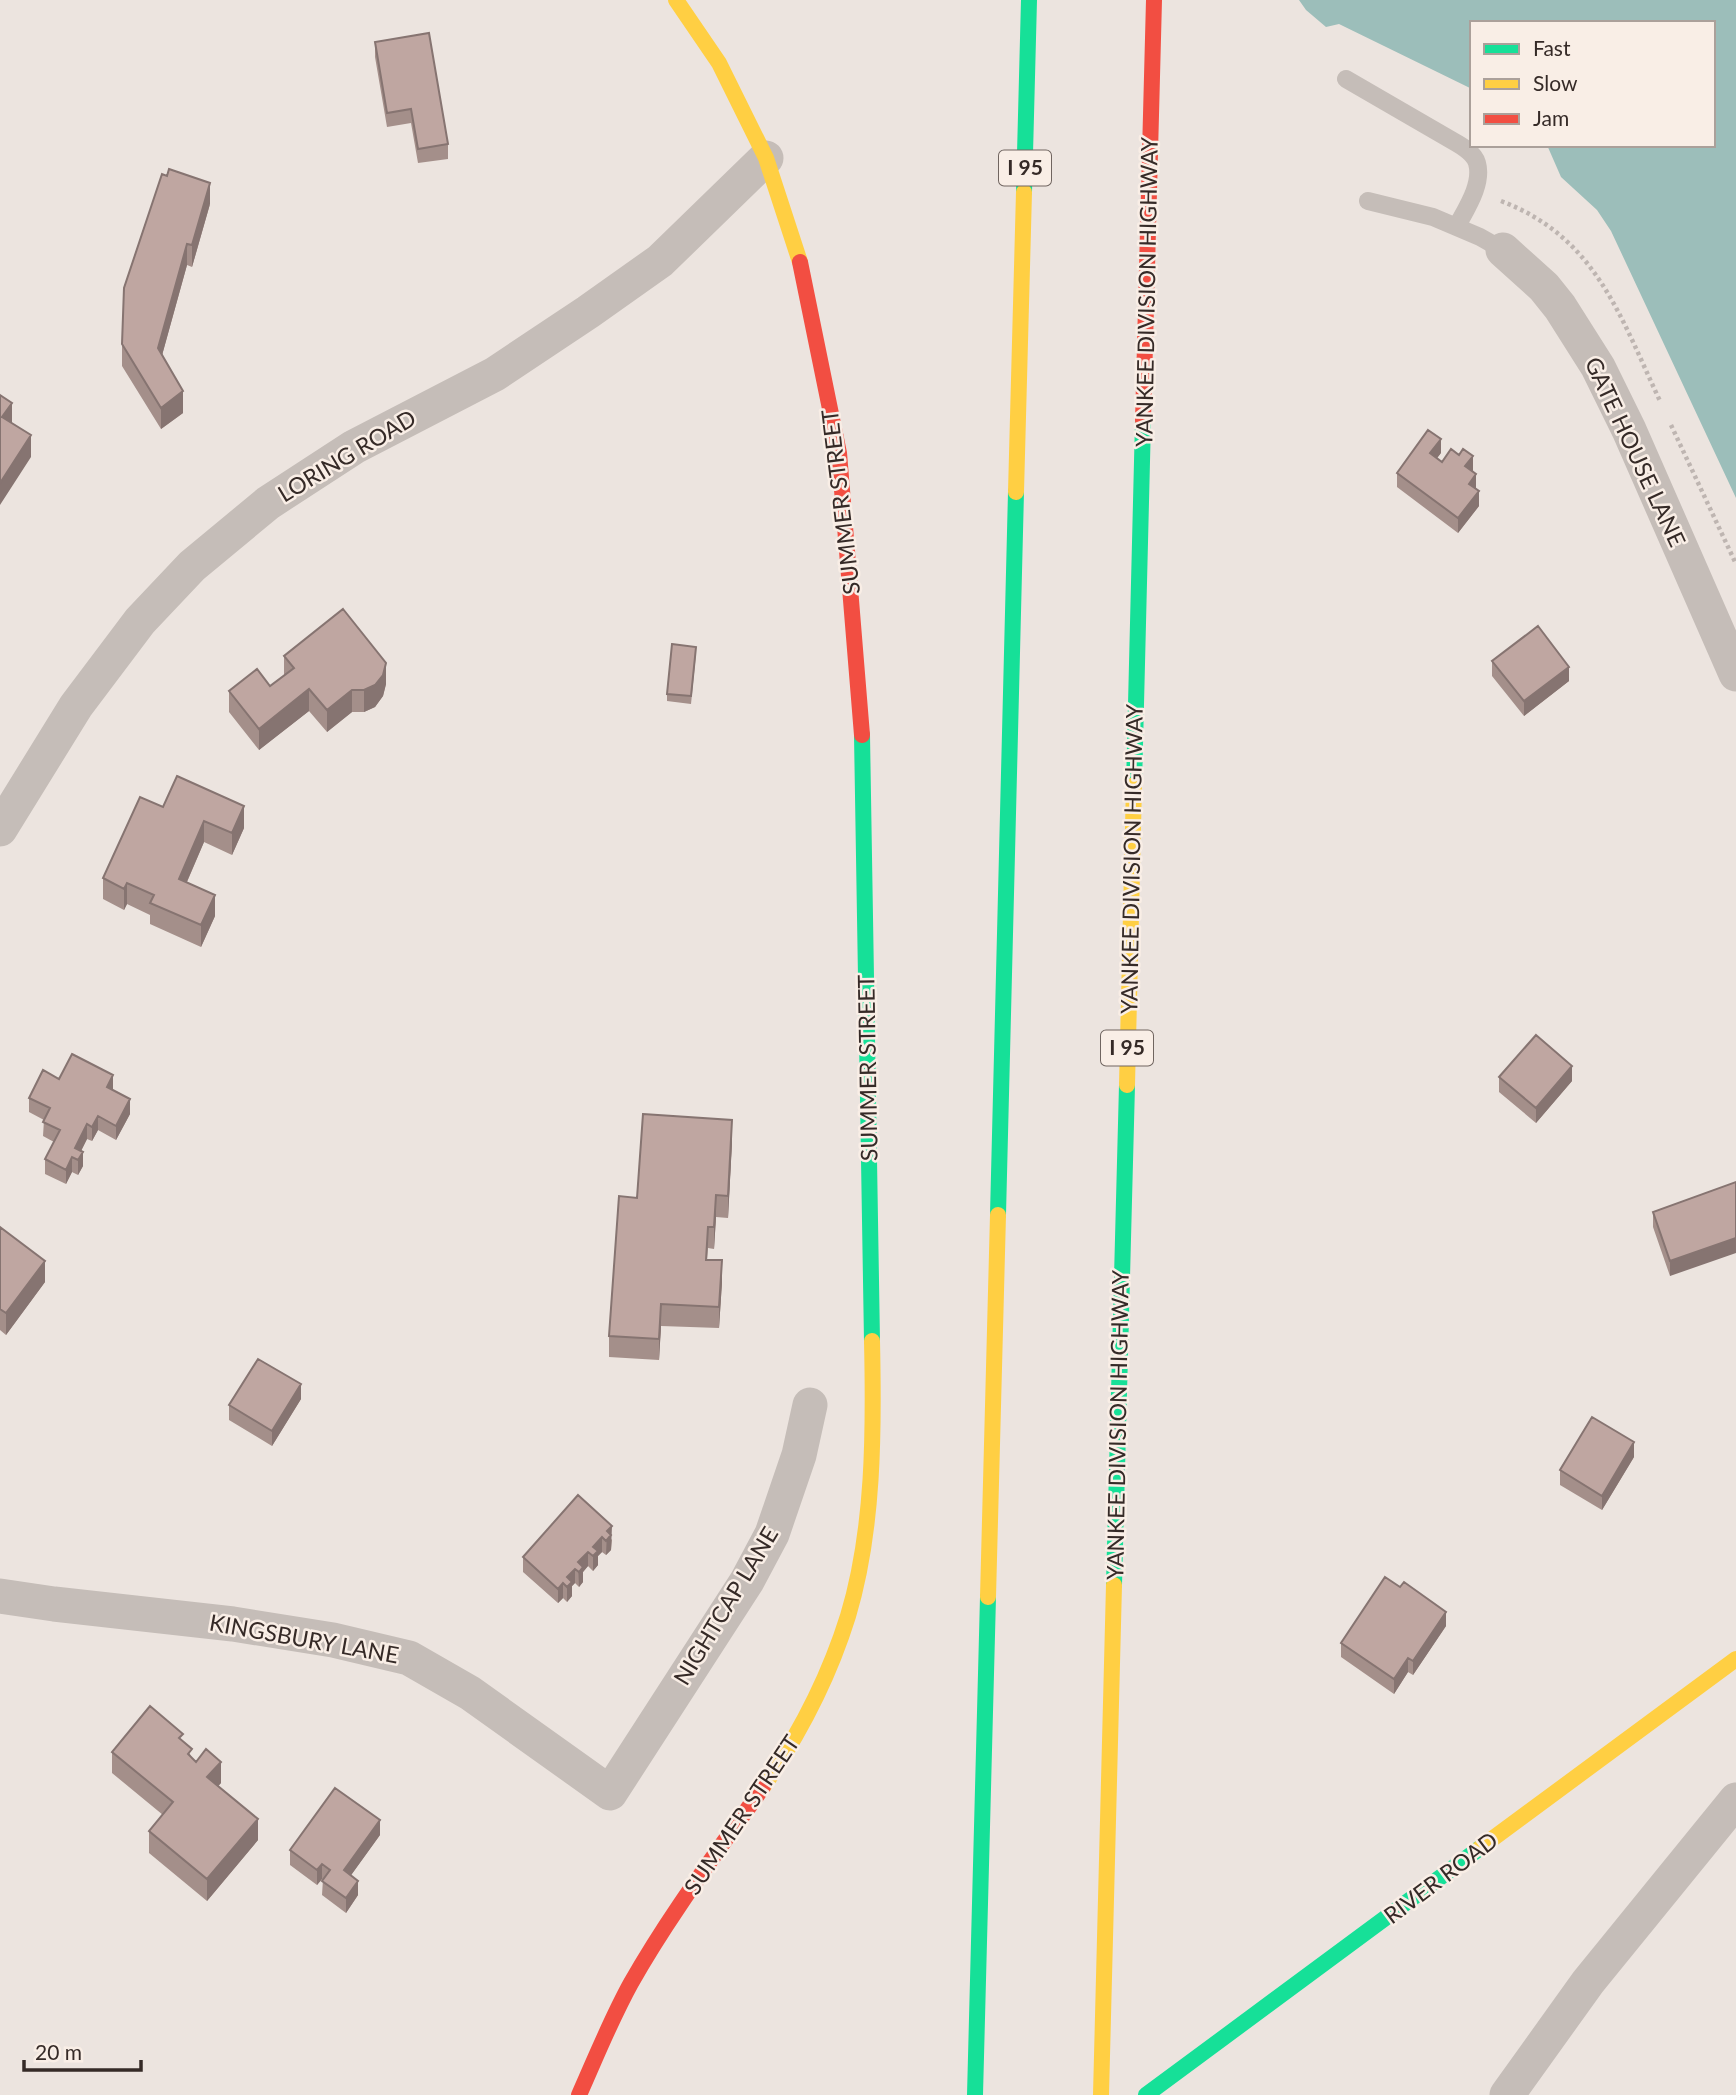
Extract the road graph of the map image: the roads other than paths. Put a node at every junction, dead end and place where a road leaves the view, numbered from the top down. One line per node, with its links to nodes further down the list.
1 (676, 0): 5 (main road, SUMMER STREET)
2 (1028, 0): 17 (main road, I 95)
3 (1154, 0): 18 (main road, YANKEE DIVISION HIGHWAY / I 95)
4 (1346, 79): 7 (lane)
5 (766, 158): 10 (street, LORING ROAD); 16 (main road, SUMMER STREET)
6 (1368, 201): 7 (lane)
7 (1458, 226): 8 (lane)
8 (1503, 250): 9 (street, GATE HOUSE LANE)
9 (1736, 674)
10 (0, 829)
11 (810, 1405): 14 (street, NIGHTCAP LANE)
12 (0, 1596): 14 (street, KINGSBURY LANE)
13 (1736, 1659): 19 (main road, RIVER ROAD)
14 (610, 1793)
15 (1736, 1800): 20 (street)
16 (579, 2095)
17 (975, 2095)
18 (1101, 2095)
19 (1146, 2095)
20 (1507, 2095)

